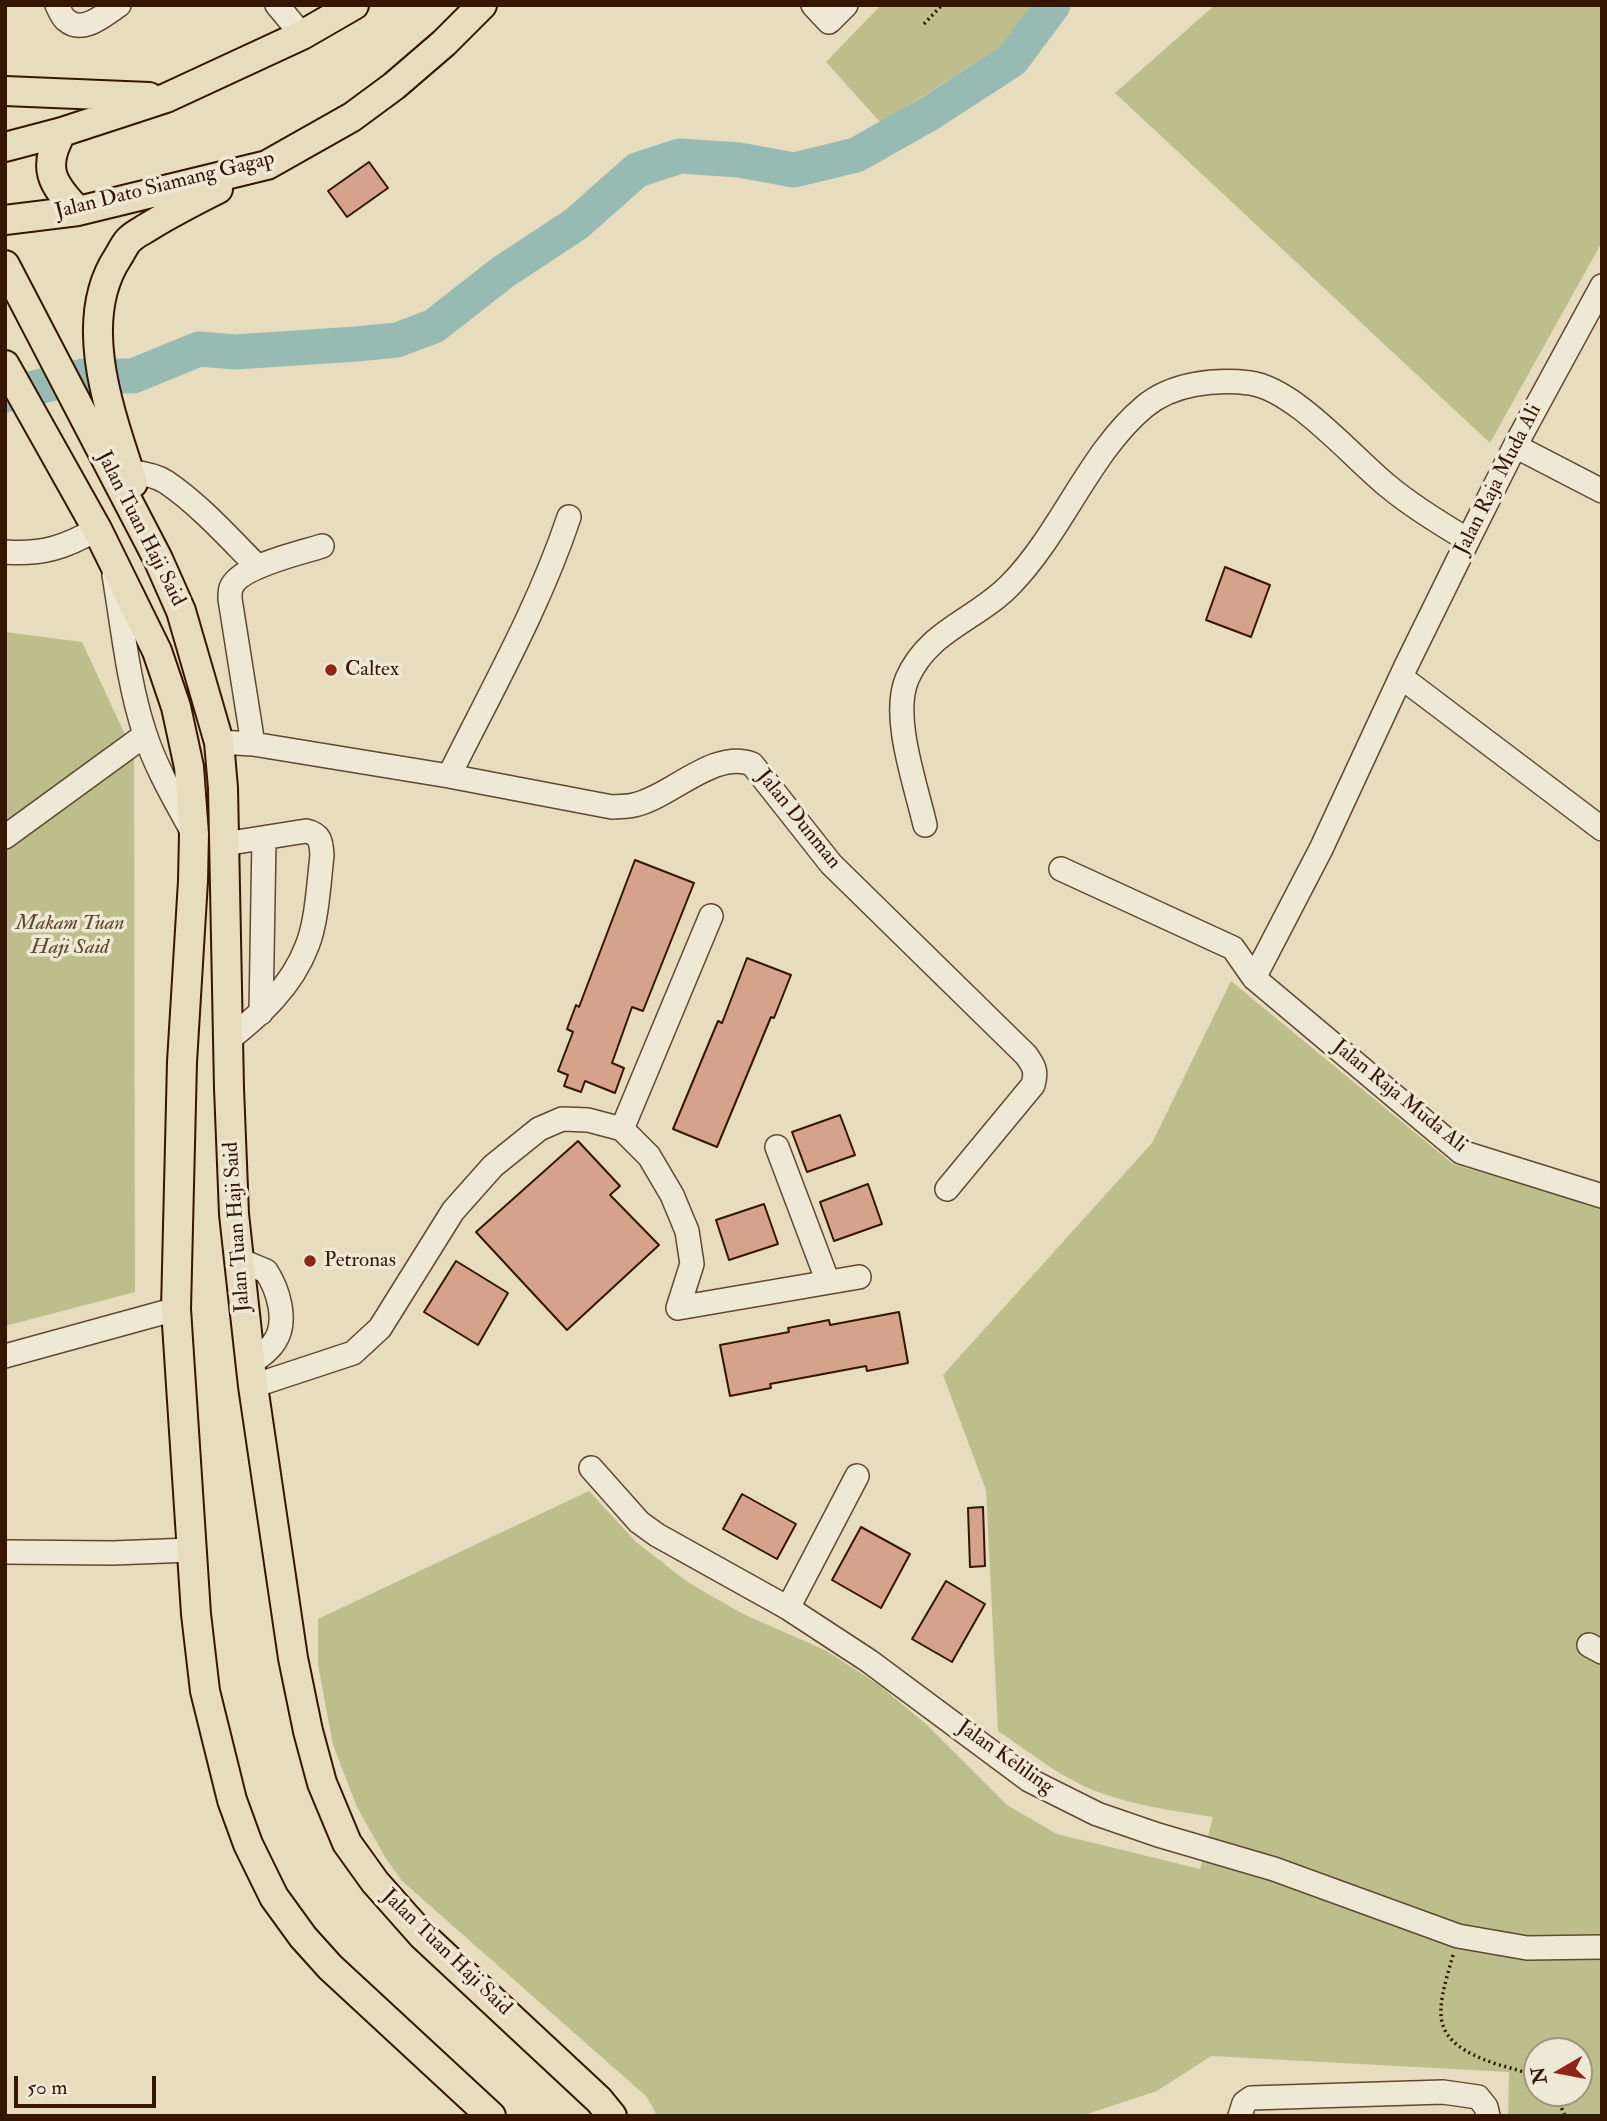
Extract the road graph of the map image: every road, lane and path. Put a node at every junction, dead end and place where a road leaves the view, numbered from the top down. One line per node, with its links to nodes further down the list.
1 (57, 5): 2 (street)
2 (119, 5)
3 (277, 5): 10 (street)
4 (354, 5): 10 (main road)
5 (482, 5): 15 (main road, Jalan Dato Siamang Gagap)
6 (846, 5): 8 (street)
7 (942, 5): 9 (path)
8 (821, 13)
9 (924, 24)
10 (302, 35): 12 (main road)
11 (5, 91): 12 (main road)
12 (166, 97): 13 (main road)
13 (62, 132): 14 (main road); 16 (main road)
14 (5, 147)
15 (267, 165): 16 (main road, Jalan Dato Siamang Gagap); 22 (main road)
16 (78, 211): 17 (main road, Jalan Dato Siamang Gagap)
17 (5, 220)
18 (5, 265): 30 (main road, Jalan Tuan Haji Said)
19 (1602, 286): 21 (street, Jalan Raja Muda Ali)
20 (5, 365): 25 (main road, Jalan Tuan Haji Said)
21 (1515, 446): 23 (street); 26 (street, Jalan Raja Muda Ali)
22 (130, 472): 30 (main road); 31 (street)
23 (1602, 491)
24 (569, 517): 36 (street)
25 (97, 529): 28 (street); 29 (main road, Jalan Tuan Haji Said)
26 (1468, 540): 32 (street, Jalan Raja Muda Ali); 37 (street)
27 (322, 546): 31 (street)
28 (5, 552)
29 (110, 555): 33 (street); 39 (main road, Jalan Tuan Haji Said)
30 (158, 559): 34 (main road, Jalan Tuan Haji Said)
31 (258, 567): 35 (street)
32 (1401, 677): 38 (street); 45 (street, Jalan Raja Muda Ali)
33 (145, 735): 39 (street); 40 (street)
34 (219, 742): 35 (street, Jalan Dunman); 42 (main road, Jalan Tuan Haji Said)
35 (253, 744): 36 (street, Jalan Dunman)
36 (449, 776): 50 (street, Jalan Dunman)
37 (926, 824)
38 (1602, 829)
39 (194, 834): 54 (main road, Jalan Tuan Haji Said)
40 (5, 837)
41 (264, 838): 42 (street); 46 (street); 46 (street)
42 (224, 844): 47 (main road, Jalan Tuan Haji Said)
43 (1061, 869): 45 (street, Jalan Raja Muda Ali)
44 (711, 916): 48 (street)
45 (1254, 978): 51 (street, Jalan Raja Muda Ali)
46 (261, 1013): 47 (street)
47 (228, 1040): 56 (main road, Jalan Tuan Haji Said)
48 (622, 1129): 53 (street); 56 (street)
49 (777, 1147): 53 (street)
50 (947, 1189)
51 (1602, 1196)
52 (859, 1277): 53 (street)
53 (828, 1282)
54 (176, 1309): 55 (street); 59 (main road, Jalan Tuan Haji Said)
55 (5, 1356)
56 (252, 1375): 66 (main road, Jalan Tuan Haji Said)
57 (591, 1468): 61 (street, Jalan Keliling)
58 (857, 1476): 61 (street)
59 (190, 1550): 60 (street); 65 (main road, Jalan Tuan Haji Said)
60 (5, 1552)
61 (788, 1608): 62 (street, Jalan Keliling)
62 (1458, 1936): 63 (street, Jalan Keliling); 64 (path)
63 (1602, 1947)
64 (1523, 2074)
65 (491, 2116)
66 (612, 2116)
67 (1240, 2116): 68 (street)
68 (1488, 2116)

